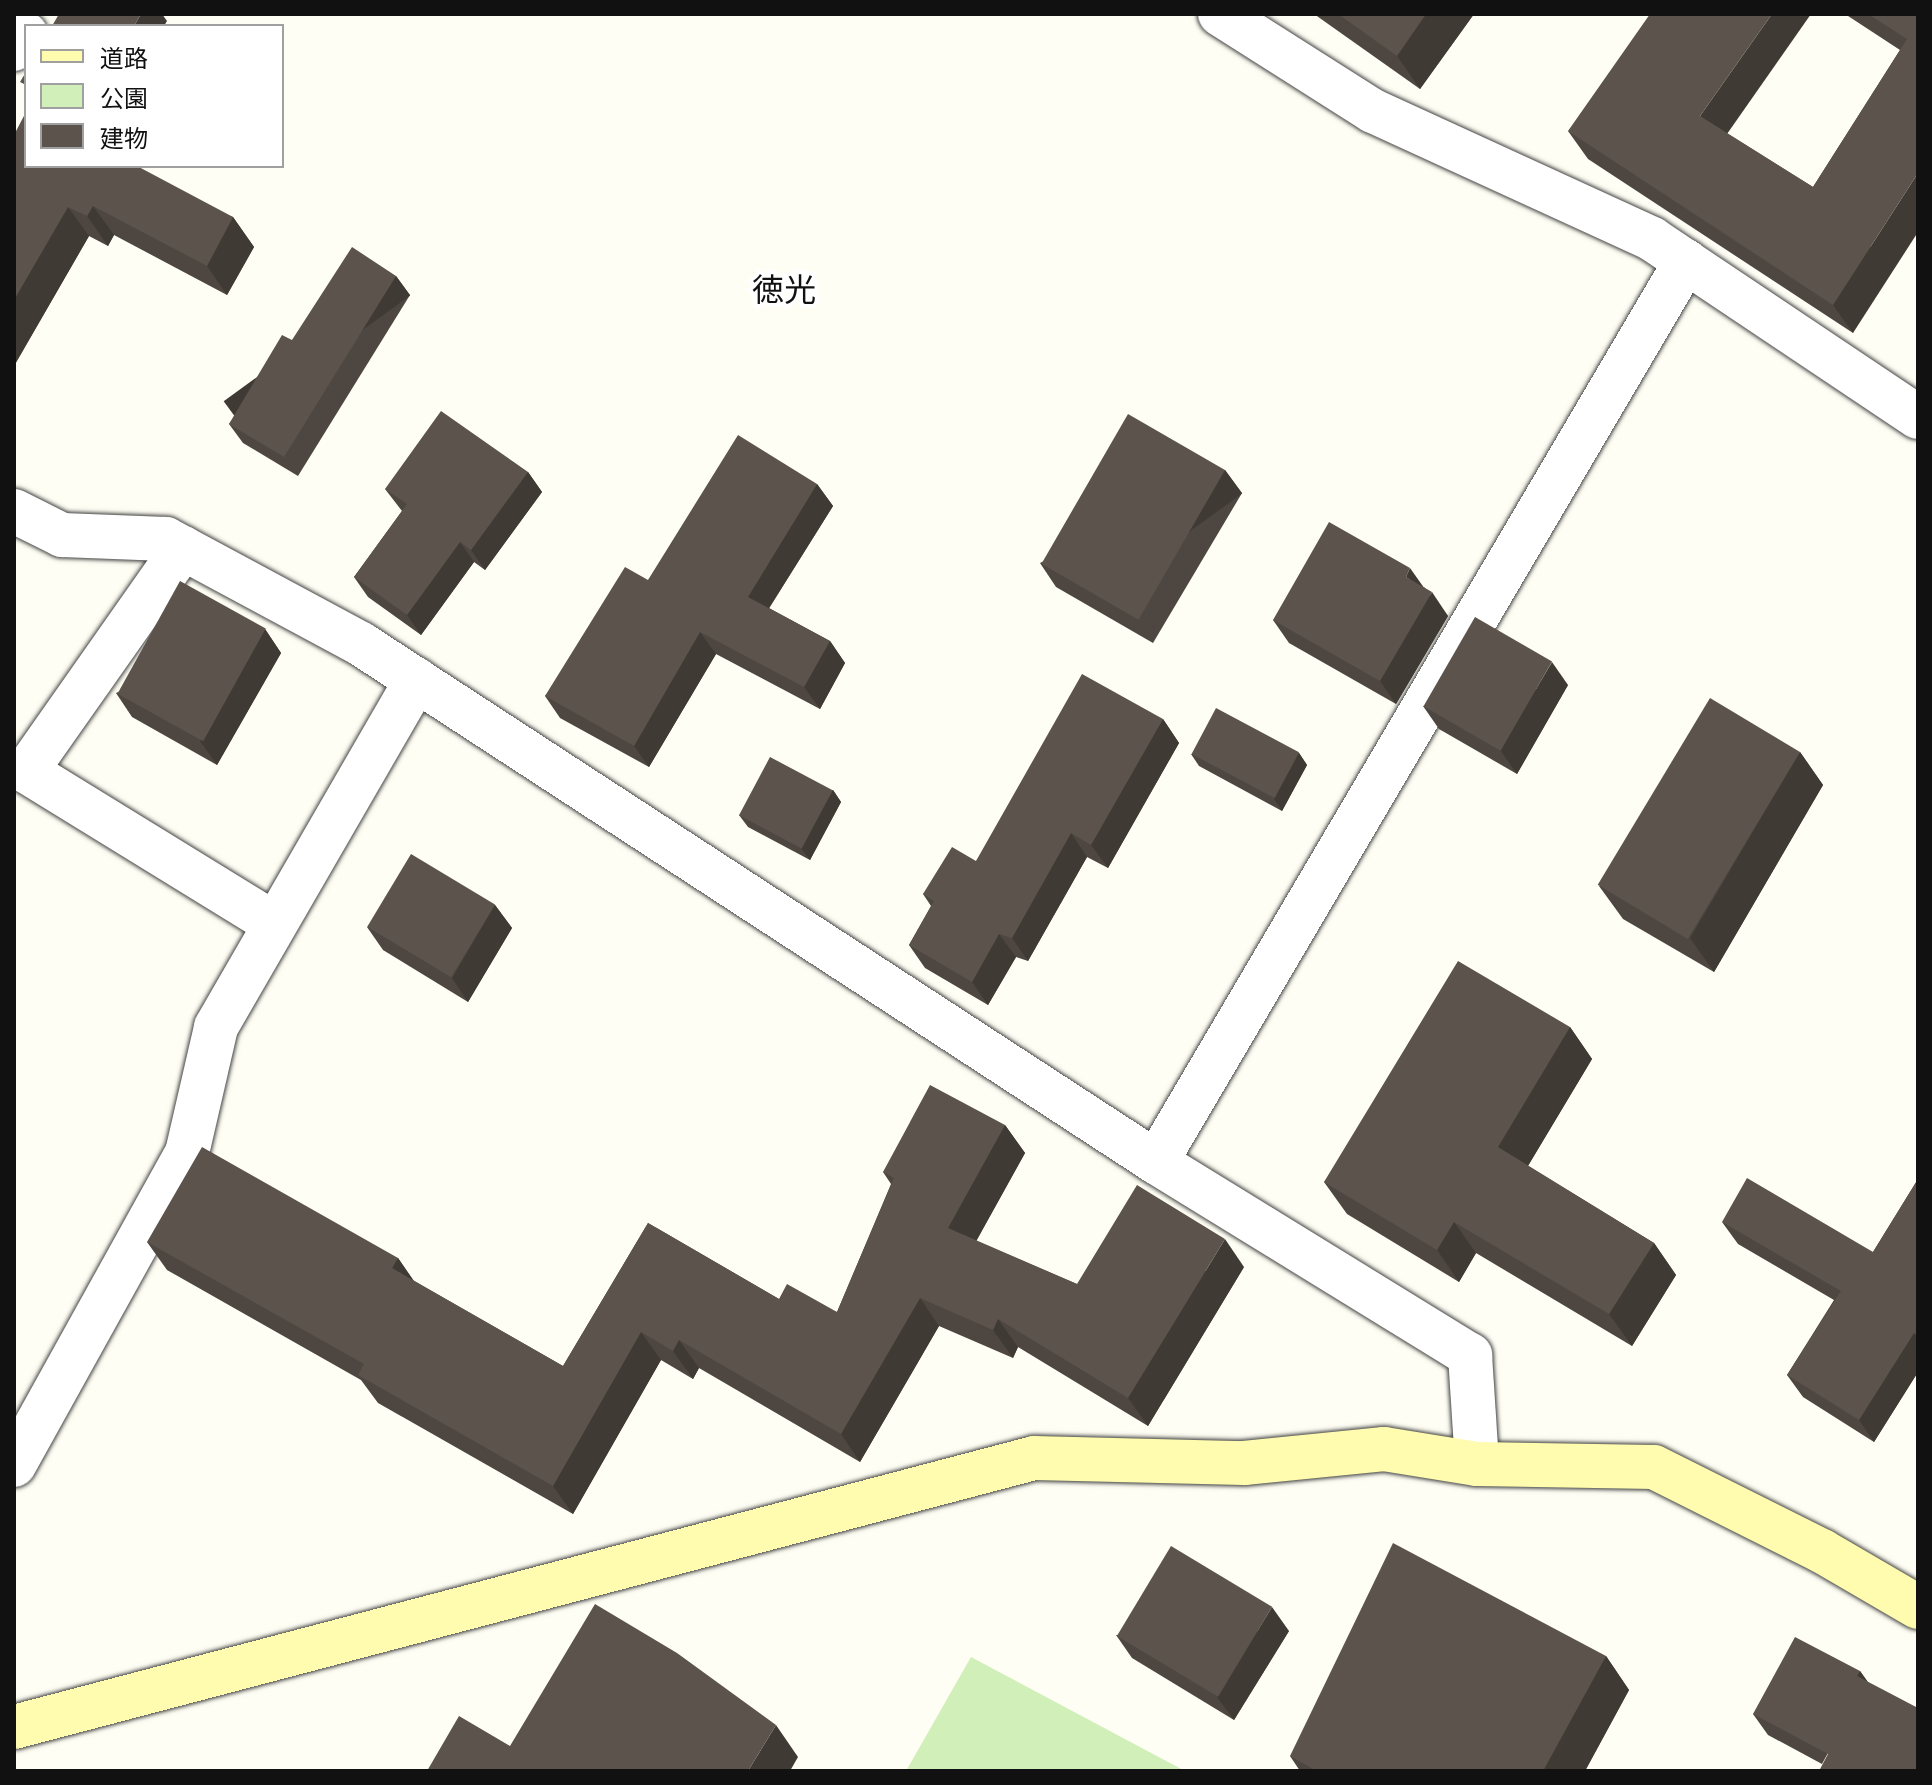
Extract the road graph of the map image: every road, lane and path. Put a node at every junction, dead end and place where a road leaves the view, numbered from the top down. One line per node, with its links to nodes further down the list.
1 (1220, 14): 2 (street)
2 (1686, 261): 3 (street); 8 (street)
3 (1918, 417)
4 (14, 511): 5 (street)
5 (183, 548): 6 (street); 7 (street)
6 (416, 680): 7 (street); 8 (street)
7 (275, 924): 10 (street)
8 (1156, 1162): 9 (street)
9 (1477, 1464): 11 (street); 12 (street)
10 (14, 1465)
11 (1918, 1607)
12 (14, 1727)

